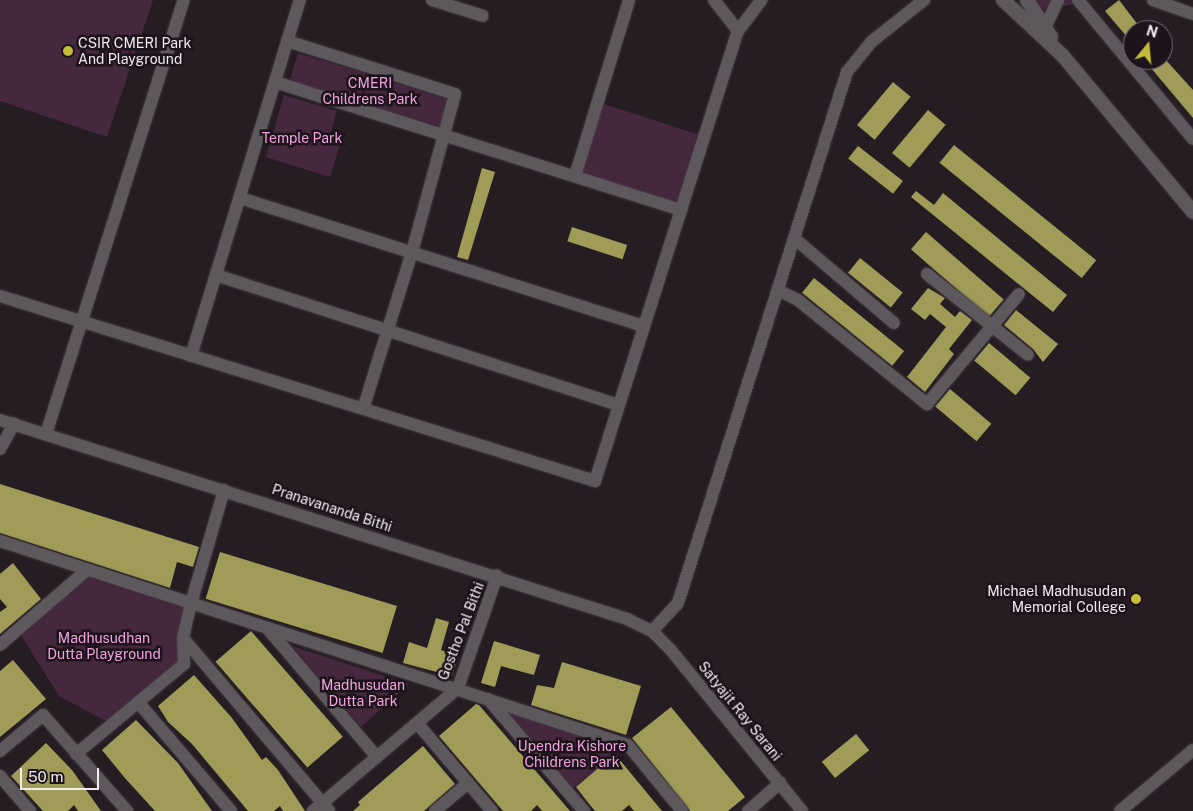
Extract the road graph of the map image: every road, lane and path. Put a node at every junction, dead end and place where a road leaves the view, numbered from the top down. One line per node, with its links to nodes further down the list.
1 (184, 0): 33 (street)
2 (300, 0): 17 (street)
3 (432, 0): 14 (street)
4 (629, 0): 22 (street)
5 (714, 0): 16 (street)
6 (761, 0): 16 (street)
7 (924, 0): 26 (street)
8 (1004, 0): 18 (street)
9 (1026, 0): 15 (street)
10 (1058, 0): 15 (street)
11 (1078, 0): 21 (street)
12 (1153, 0): 13 (street)
13 (1192, 9)
14 (483, 16)
15 (1045, 28): 18 (street)
16 (738, 31): 24 (street)
17 (288, 41): 19 (street); 20 (street)
18 (1063, 56): 25 (street)
19 (275, 82): 20 (street); 23 (street)
20 (444, 135): 22 (street); 27 (street)
21 (1193, 139)
22 (575, 176): 24 (street)
23 (240, 198): 27 (street); 29 (street)
24 (681, 210): 35 (street)
25 (1193, 212)
26 (794, 238): 30 (street); 34 (street)
27 (412, 252): 35 (street); 37 (street)
28 (927, 274): 36 (street)
29 (216, 276): 37 (street); 39 (street)
30 (778, 290): 36 (street); 52 (street)
31 (1019, 294): 36 (street)
32 (0, 296): 33 (street)
33 (82, 322): 39 (street); 44 (street)
34 (894, 323)
35 (644, 326): 40 (street)
36 (992, 326): 38 (street)
37 (387, 330): 40 (street); 41 (street)
38 (1028, 355)
39 (192, 356): 41 (street)
40 (619, 405): 41 (street)
41 (363, 409)
42 (0, 420): 43 (street, Pranavananda Bithi)
43 (14, 424): 44 (street, Pranavananda Bithi); 45 (street)
44 (46, 434): 46 (street, Pranavananda Bithi)
45 (0, 449)
46 (224, 490): 49 (street, Pranavananda Bithi); 50 (street)
47 (3, 546): 48 (street)
48 (87, 570): 50 (street); 54 (street)
49 (497, 576): 52 (street, Pranavananda Bithi); 55 (street, Gostho Pal Bithi)
50 (191, 604): 51 (street); 53 (street)
51 (268, 629): 55 (street); 62 (street)
52 (652, 631): 65 (street, Satyajit Ray Sarani)
53 (183, 638): 57 (street); 66 (street)
54 (0, 645)
55 (458, 688): 56 (street); 58 (street, Gostho Pal Bithi)
56 (487, 698): 72 (street); 73 (street)
57 (138, 702): 61 (street); 69 (street)
58 (417, 723): 62 (street, Gostho Pal Bithi); 64 (street)
59 (1193, 750): 76 (street)
60 (0, 751): 61 (street)
61 (76, 754): 68 (street)
62 (377, 756): 66 (street, Gostho Pal Bithi)
63 (0, 776): 67 (street)
64 (468, 783): 70 (street); 71 (street)
65 (780, 783): 74 (street); 75 (street, Satyajit Ray Sarani)
66 (321, 808)
67 (30, 811)
68 (127, 811)
69 (231, 811)
70 (436, 811)
71 (492, 811)
72 (584, 811)
73 (682, 811)
74 (748, 811)
75 (802, 811)
76 (1120, 811)

